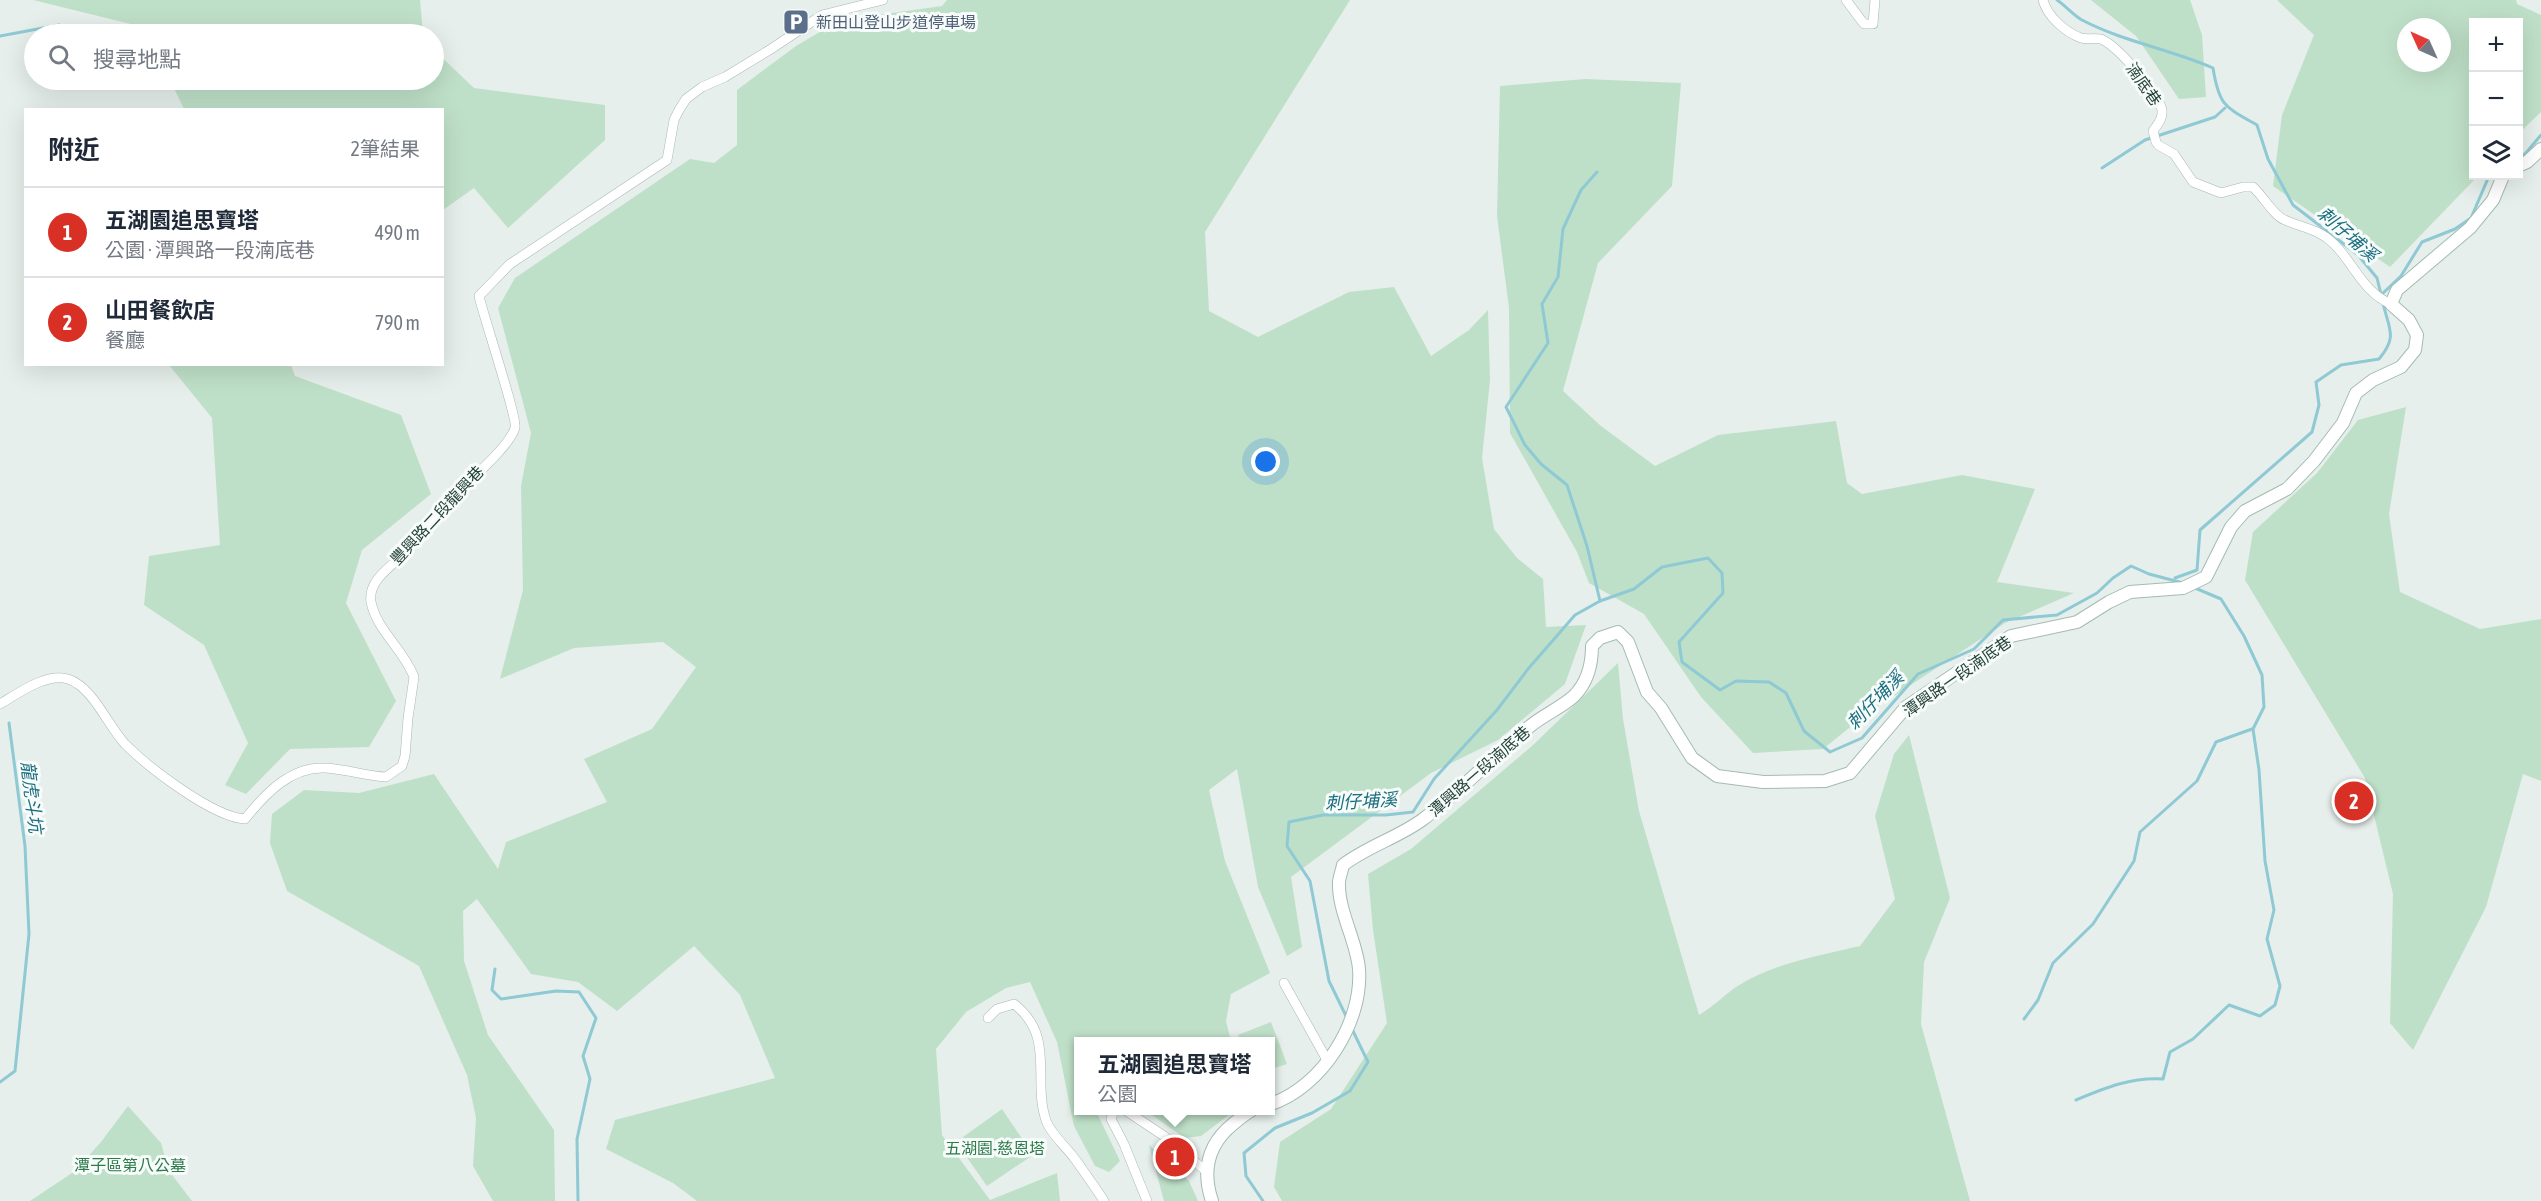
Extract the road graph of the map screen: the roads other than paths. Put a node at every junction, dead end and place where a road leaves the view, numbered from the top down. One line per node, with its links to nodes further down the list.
1 (883, 0): 9 (street, 豐興路二段龍興巷)
2 (1846, 0): 3 (street)
3 (1875, 0)
4 (2043, 0): 8 (street, 湳底巷)
5 (2541, 149): 6 (street)
6 (2523, 164)
7 (2501, 180): 8 (street)
8 (2391, 304): 12 (street, 潭興路一段湳底巷)
9 (0, 704)
10 (1284, 983): 12 (street)
11 (988, 1018): 18 (street)
12 (1327, 1060): 13 (street, 潭興路一段湳底巷)
13 (1275, 1103)
14 (1112, 1115): 19 (street)
15 (1132, 1115): 17 (street)
16 (1245, 1115): 17 (street)
17 (1206, 1171): 20 (street)
18 (1104, 1201)
19 (1147, 1201)
20 (1212, 1201)

